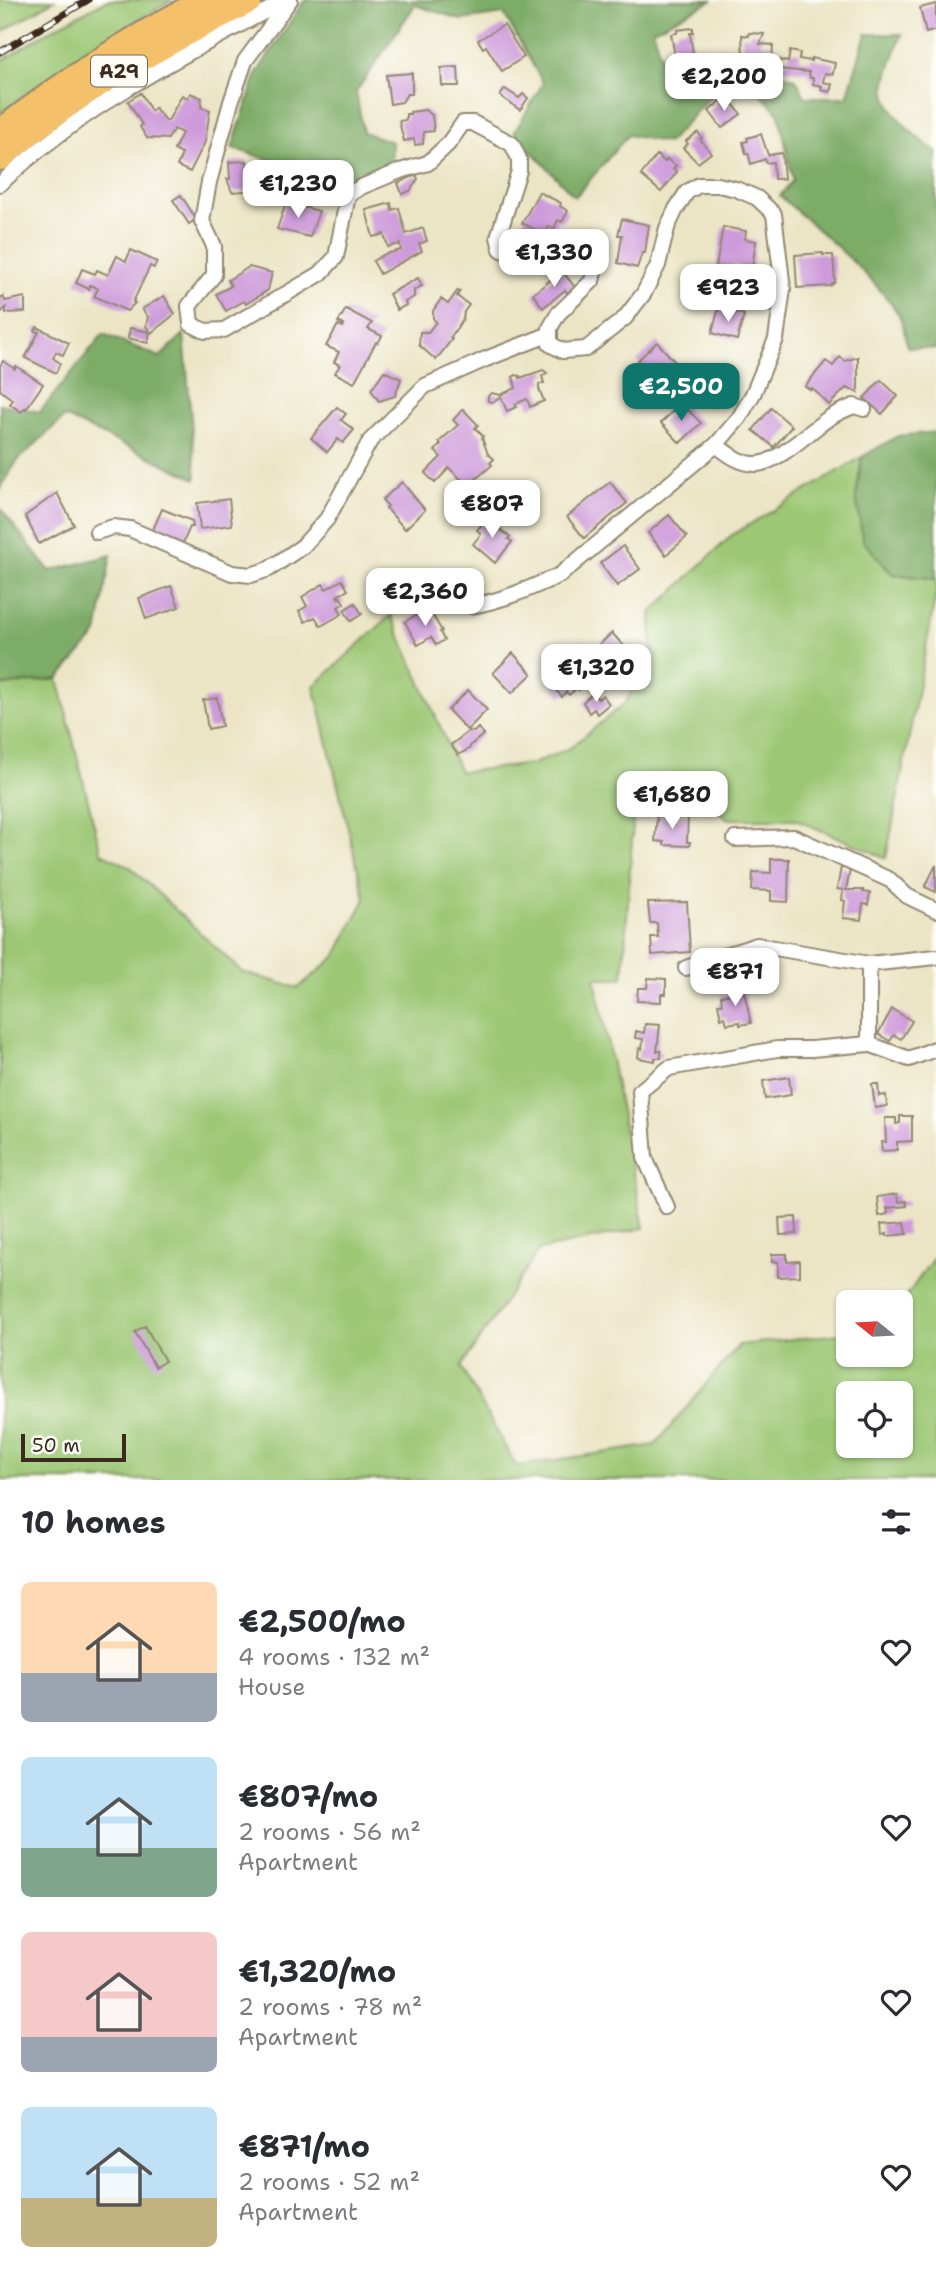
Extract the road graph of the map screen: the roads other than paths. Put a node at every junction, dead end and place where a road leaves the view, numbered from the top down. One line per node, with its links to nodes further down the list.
1 (207, 0): 4 (highway, A29)
2 (249, 0): 5 (highway, A29)
3 (289, 0): 6 (street); 7 (street)
4 (0, 133)
5 (0, 157)
6 (0, 184)
7 (550, 334): 9 (street); 10 (street)
8 (864, 409): 9 (street)
9 (716, 445): 11 (street)
10 (97, 533)
11 (471, 606)
12 (735, 839): 13 (street)
13 (936, 910)
14 (936, 957): 15 (street)
15 (869, 964): 16 (street); 17 (street)
16 (686, 968)
17 (869, 1044): 18 (street); 19 (street)
18 (935, 1049)
19 (667, 1207)

